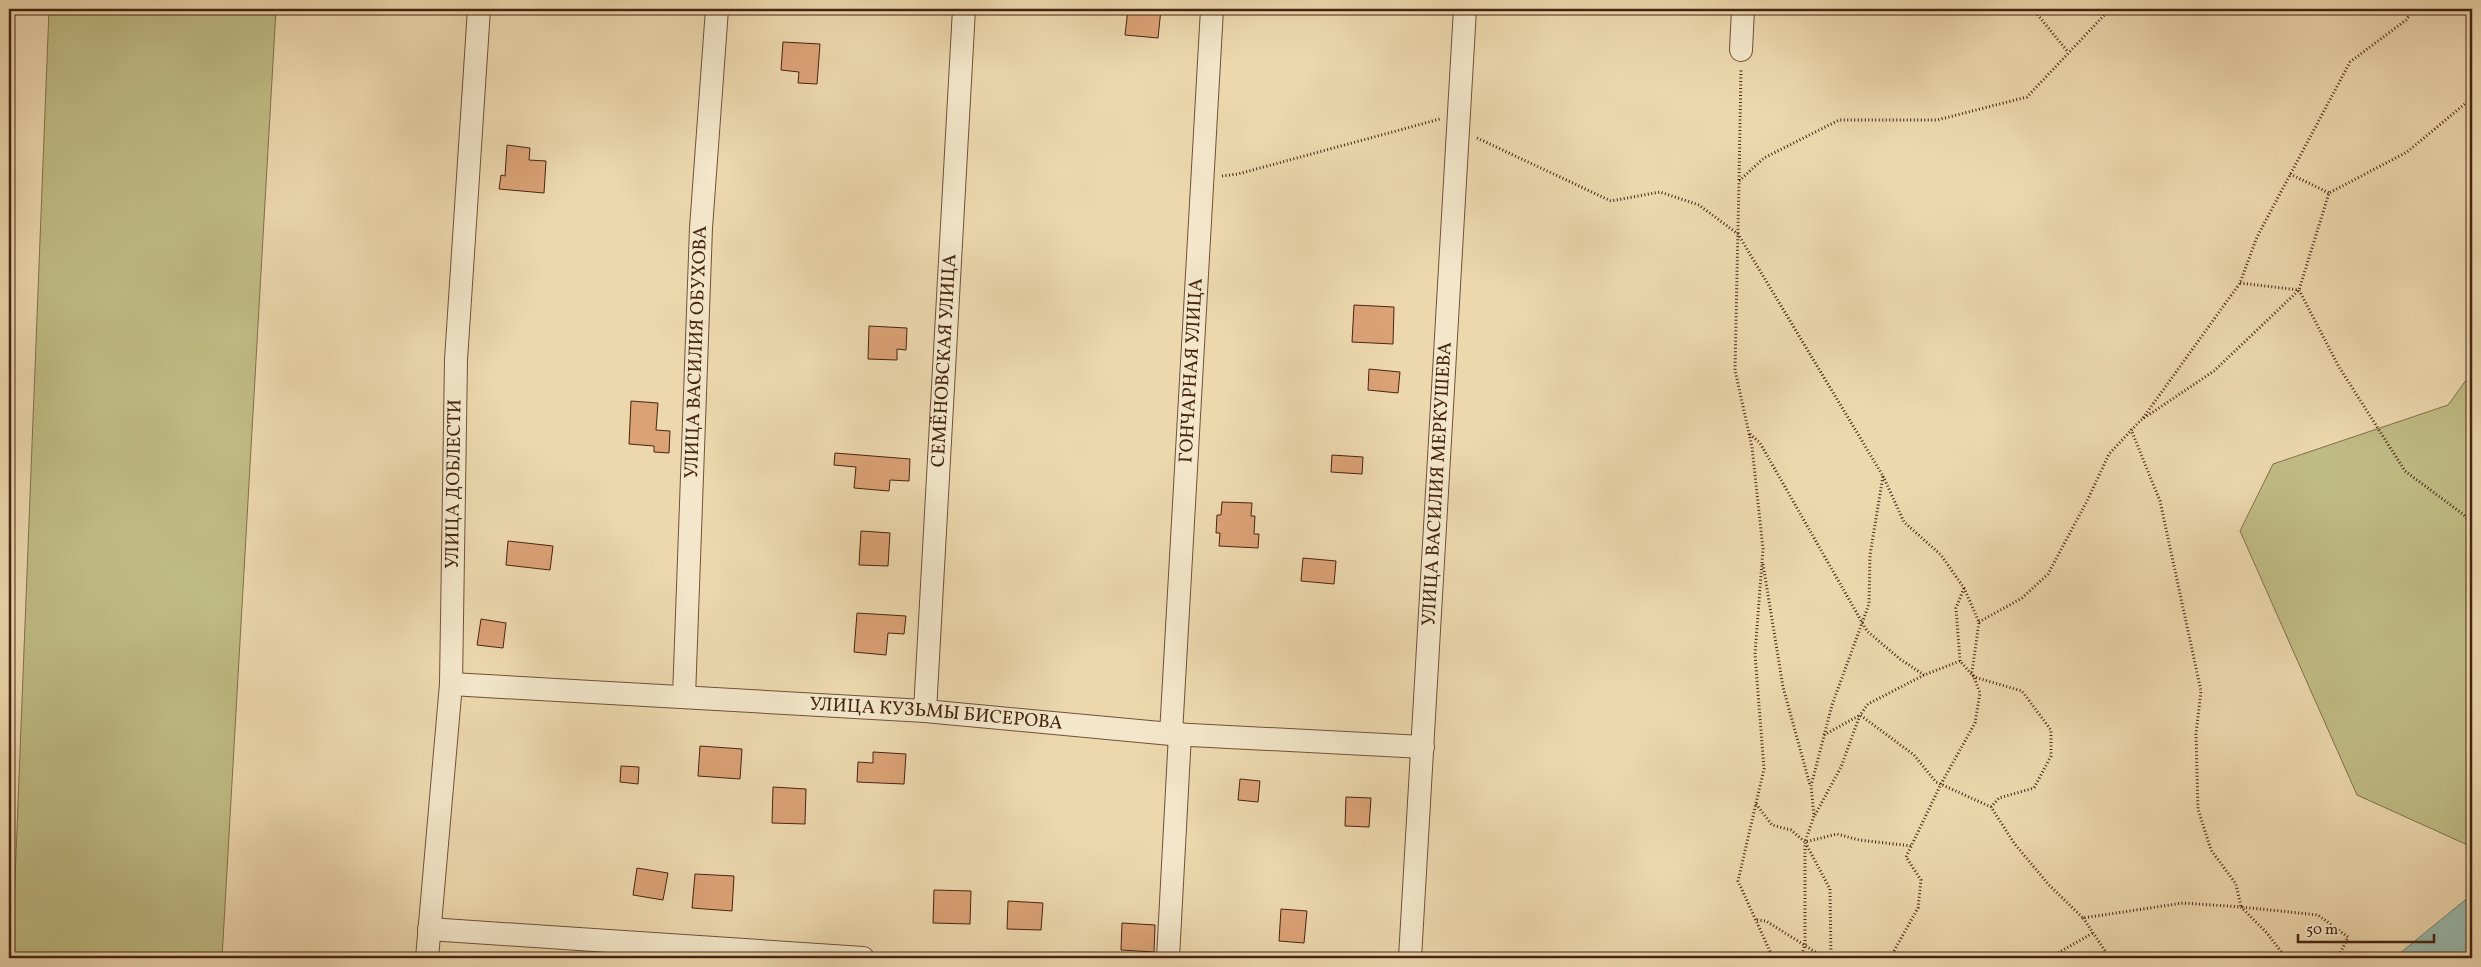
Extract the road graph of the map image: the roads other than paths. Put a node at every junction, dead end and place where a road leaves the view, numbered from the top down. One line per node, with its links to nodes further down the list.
1 (479, 9): 8 (street, УЛИЦА ДОБЛЕСТИ)
2 (717, 9): 9 (street, УЛИЦА ВАСИЛИЯ ОБУХОВА)
3 (964, 9): 10 (street, СЕМЁНОВСКАЯ УЛИЦА)
4 (1212, 9): 11 (street, ГОНЧАРНАЯ УЛИЦА)
5 (1465, 9): 12 (street, УЛИЦА ВАСИЛИЯ МЕРКУШЕВА)
6 (1743, 9): 7 (street)
7 (1741, 50)
8 (451, 684): 9 (street, УЛИЦА КУЗЬМЫ БИСЕРОВА); 13 (street, УЛИЦА ДОБЛЕСТИ)
9 (684, 697): 10 (street, УЛИЦА КУЗЬМЫ БИСЕРОВА)
10 (925, 711): 11 (street, УЛИЦА КУЗЬМЫ БИСЕРОВА)
11 (1176, 734): 12 (street, УЛИЦА КУЗЬМЫ БИСЕРОВА); 16 (street, ГОНЧАРНАЯ УЛИЦА)
12 (1422, 747): 17 (street, УЛИЦА ВАСИЛИЯ МЕРКУШЕВА)
13 (429, 929): 14 (street, УЛИЦА ДОБЛЕСТИ); 15 (street)
14 (427, 958)
15 (863, 958)
16 (1168, 958)
17 (1410, 958)

